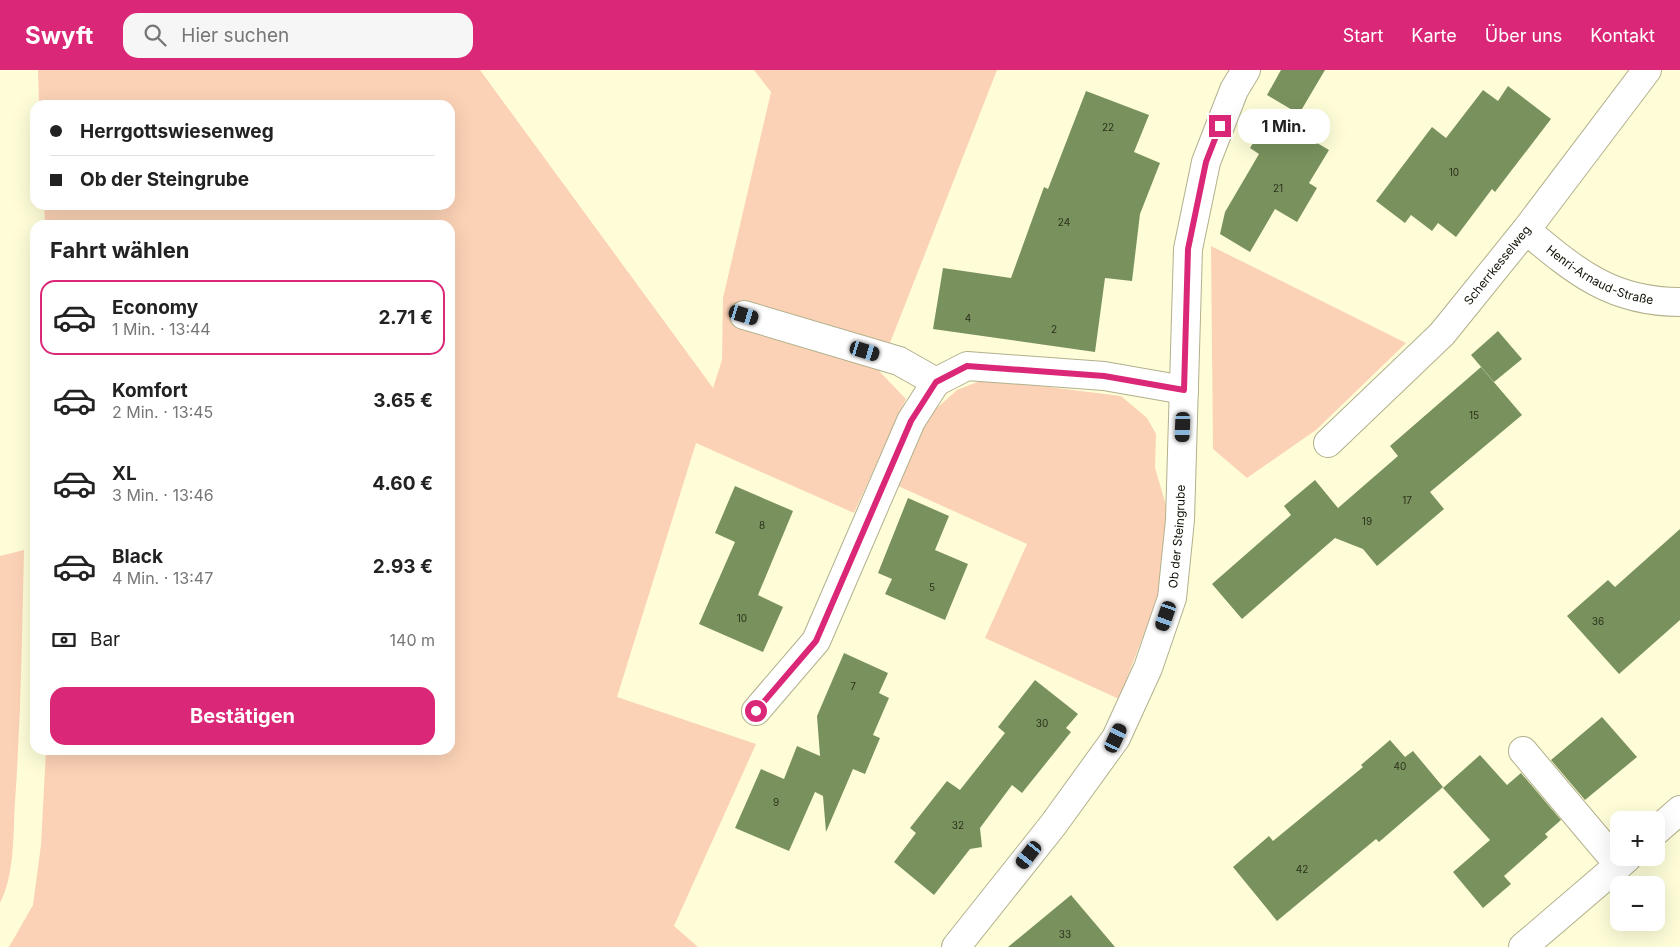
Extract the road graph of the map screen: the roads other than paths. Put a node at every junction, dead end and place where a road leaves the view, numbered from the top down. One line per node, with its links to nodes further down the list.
1 (1246, 70): 7 (street, Ob der Steingrube)
2 (1647, 70): 3 (street, Scherrkesselweg)
3 (1526, 230): 4 (street, Henri-Arnaud-Straße); 8 (street, Scherrkesselweg)
4 (1680, 302)
5 (744, 315): 6 (street)
6 (936, 382): 7 (street); 9 (street)
7 (1184, 390): 15 (street, Ob der Steingrube)
8 (1328, 443)
9 (756, 711)
10 (1523, 751): 13 (street)
11 (1680, 810): 12 (street)
12 (1665, 823)
13 (1610, 847)
14 (1617, 866): 16 (street)
15 (956, 947)
16 (1523, 947)

